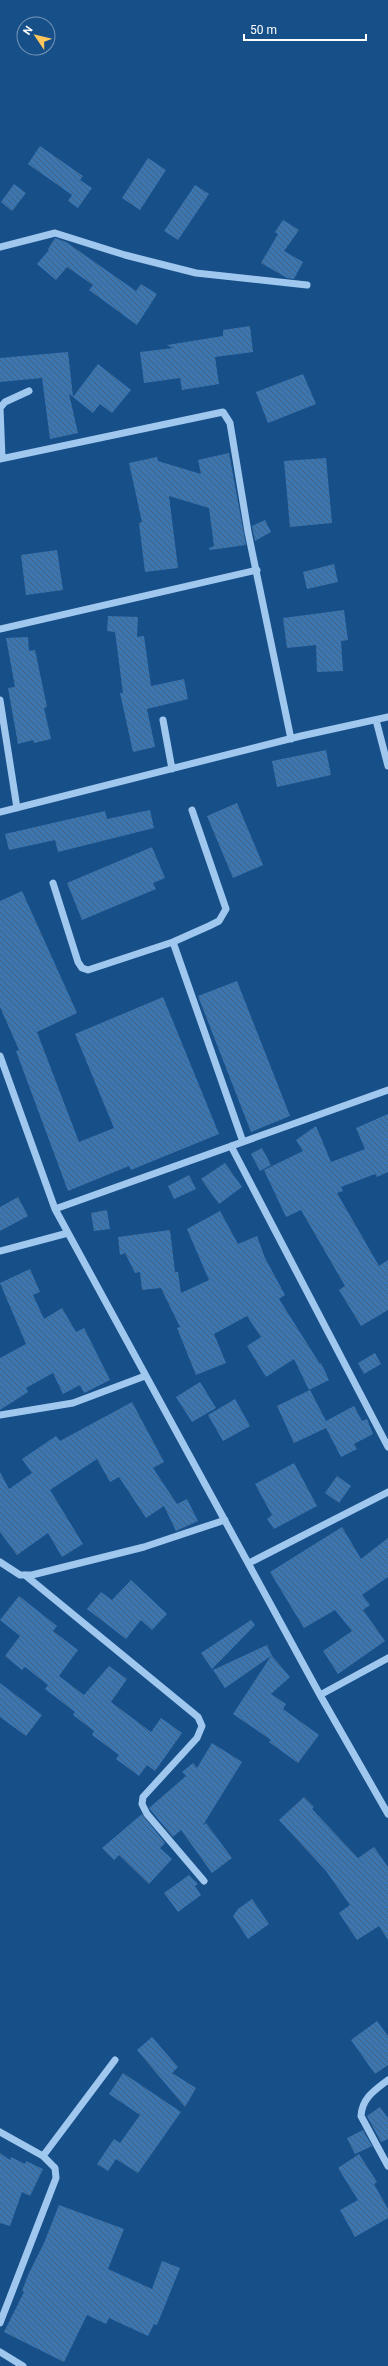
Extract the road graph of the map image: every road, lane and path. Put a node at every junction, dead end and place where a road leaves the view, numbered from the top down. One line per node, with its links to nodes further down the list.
1 (0, 247): 2 (street)
2 (307, 285)
3 (29, 391): 4 (street)
4 (1, 459): 5 (street)
5 (256, 570): 6 (street); 11 (street)
6 (0, 629)
7 (0, 700): 14 (street)
8 (388, 717): 10 (street)
9 (163, 720): 13 (street)
10 (376, 720): 11 (street); 12 (street)
11 (291, 739): 13 (street)
12 (388, 766)
13 (172, 769): 14 (street)
14 (17, 808): 16 (street)
15 (192, 810): 18 (street)
16 (0, 812)
17 (53, 883): 18 (street)
18 (173, 942): 21 (street)
19 (0, 1056): 23 (street)
20 (388, 1090): 21 (street)
21 (243, 1142): 22 (street)
22 (231, 1146): 23 (street); 28 (street)
23 (55, 1209): 24 (street)
24 (68, 1233): 25 (street); 26 (street)
25 (0, 1251)
26 (145, 1376): 27 (street); 30 (street)
27 (0, 1415)
28 (388, 1447)
29 (388, 1492): 32 (street)
30 (225, 1520): 32 (street); 33 (street)
31 (0, 1562): 33 (street)
32 (249, 1563): 35 (street)
33 (25, 1575): 37 (street)
34 (388, 1658): 35 (street)
35 (320, 1695): 36 (street)
36 (388, 1814)
37 (204, 1881)
38 (115, 2060): 41 (street)
39 (388, 2080): 42 (street)
40 (0, 2132): 41 (street)
41 (43, 2156): 43 (street)
42 (388, 2166)
43 (0, 2323)
44 (0, 2352): 45 (street)
45 (24, 2366)

